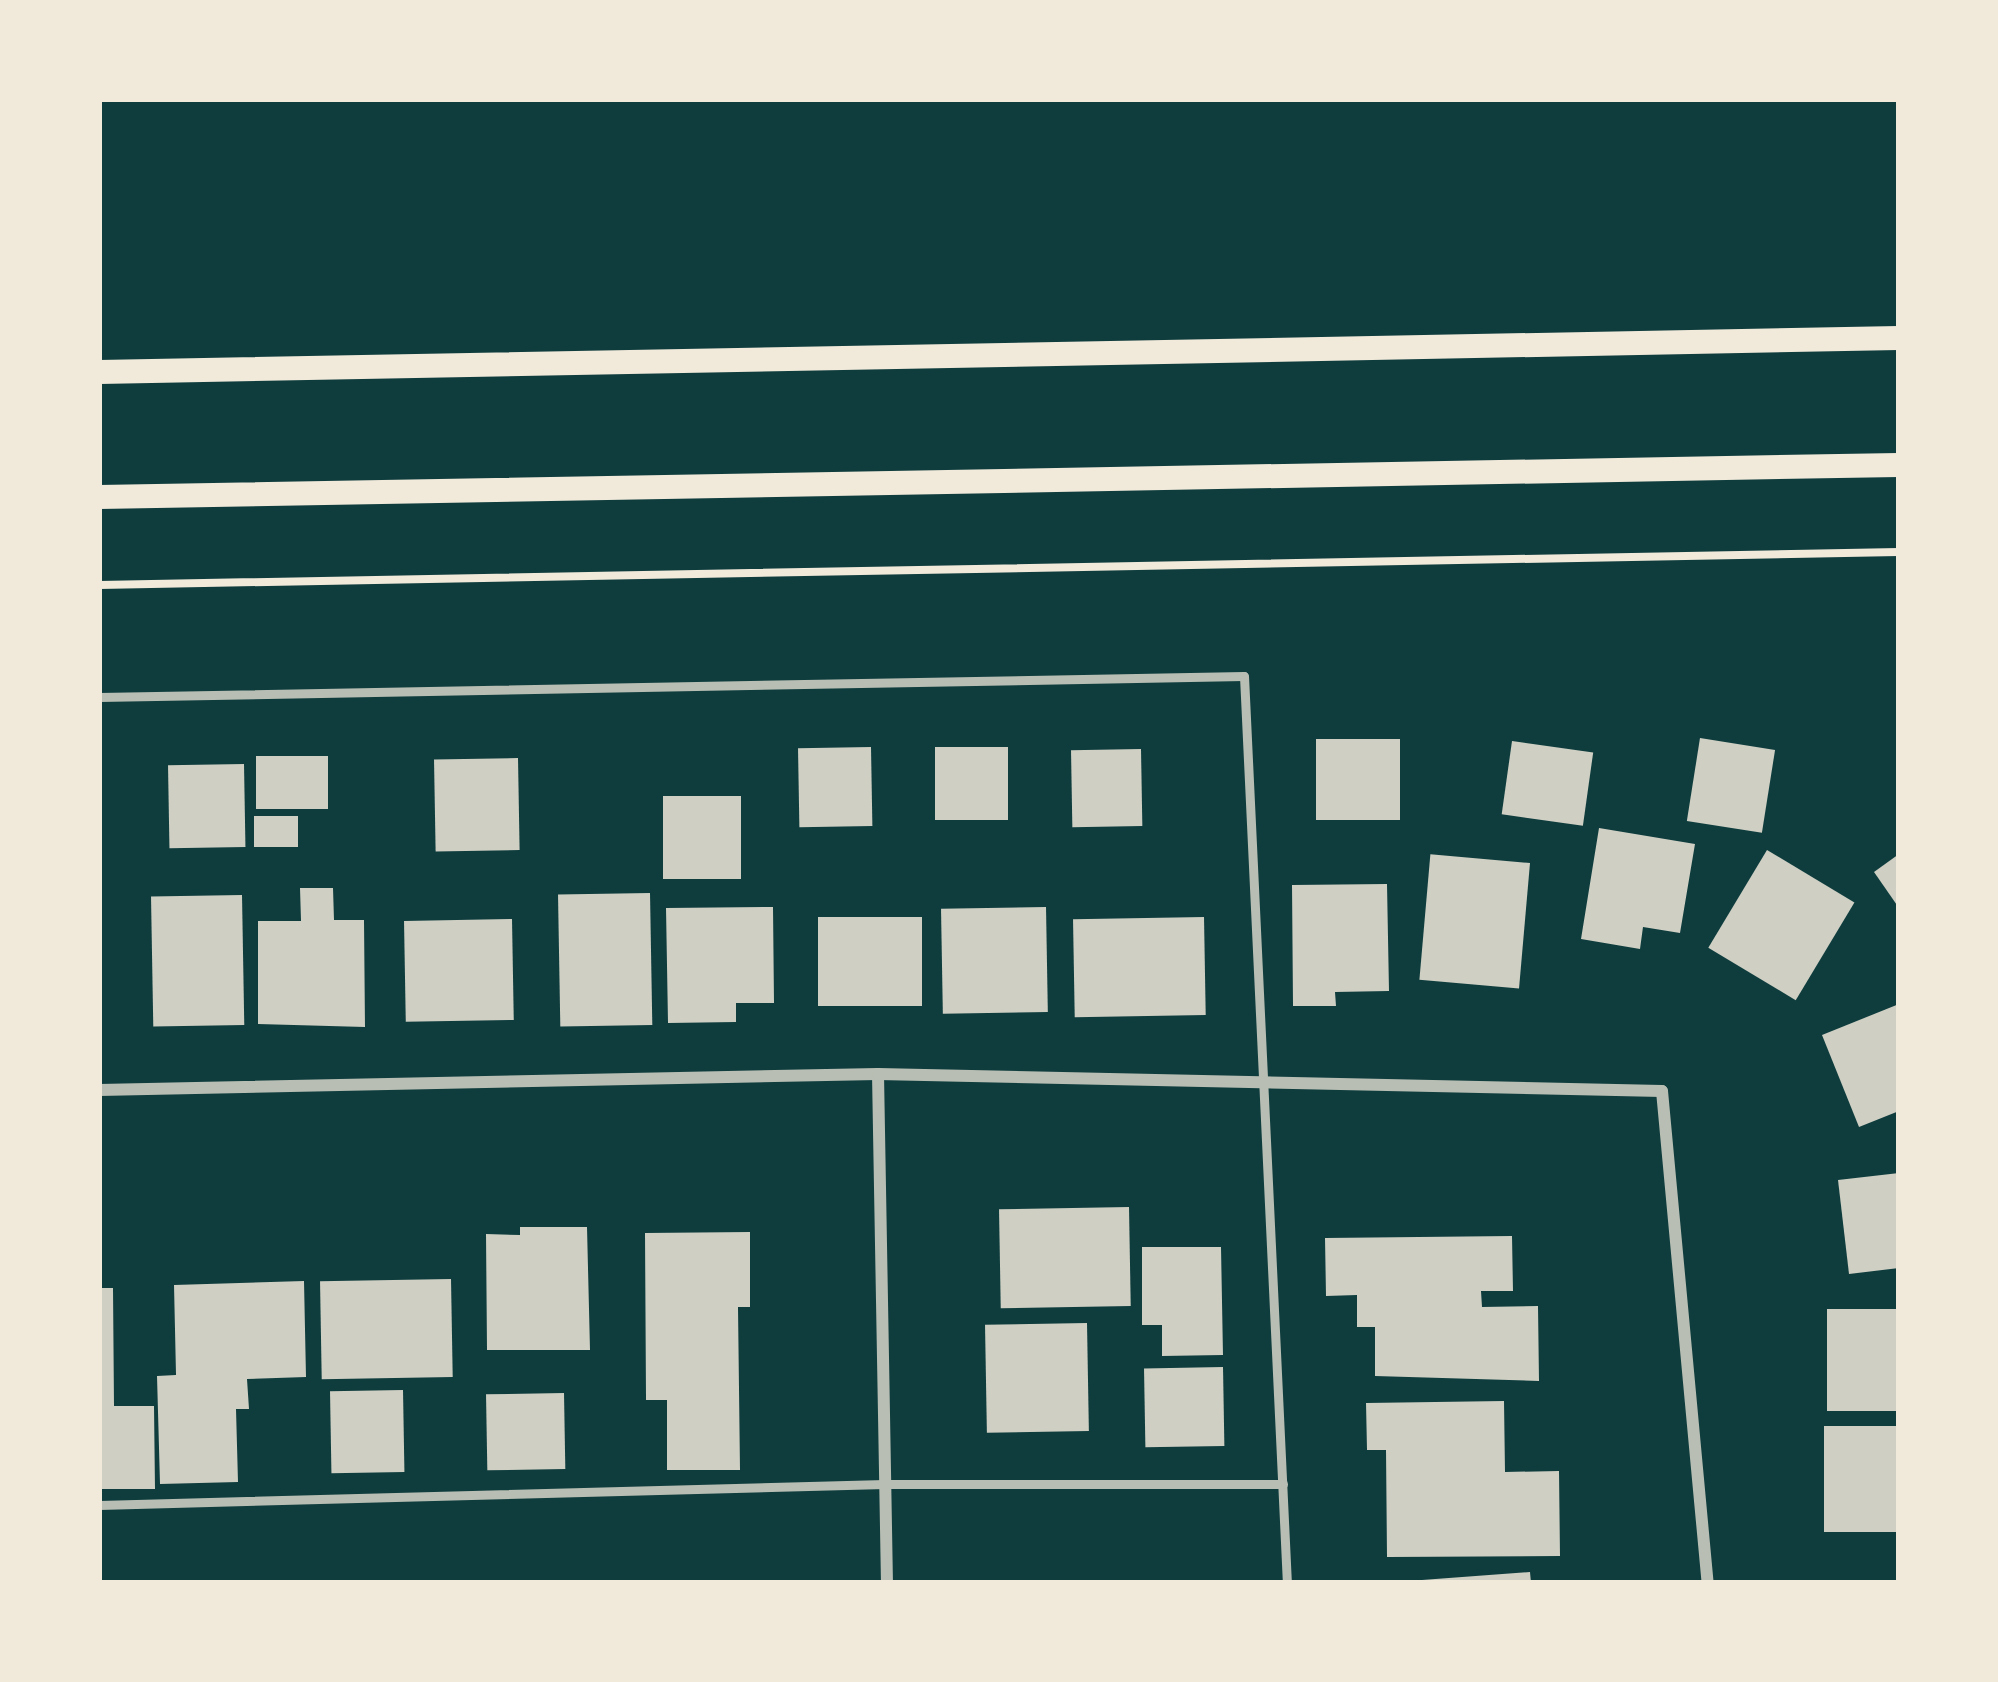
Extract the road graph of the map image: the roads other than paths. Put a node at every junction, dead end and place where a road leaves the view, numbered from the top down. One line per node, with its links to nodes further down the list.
1 (1899, 338): 2 (main road)
2 (99, 372)
3 (1899, 465): 4 (main road)
4 (99, 496)
5 (99, 697): 7 (lane)
6 (878, 1074): 7 (street); 8 (street); 9 (street)
7 (1268, 1082): 10 (lane); 14 (street)
8 (99, 1090)
9 (885, 1484): 10 (lane); 11 (lane); 12 (street)
10 (1283, 1484): 13 (lane)
11 (99, 1504)
12 (887, 1583)
13 (1287, 1583)
14 (1708, 1583)

